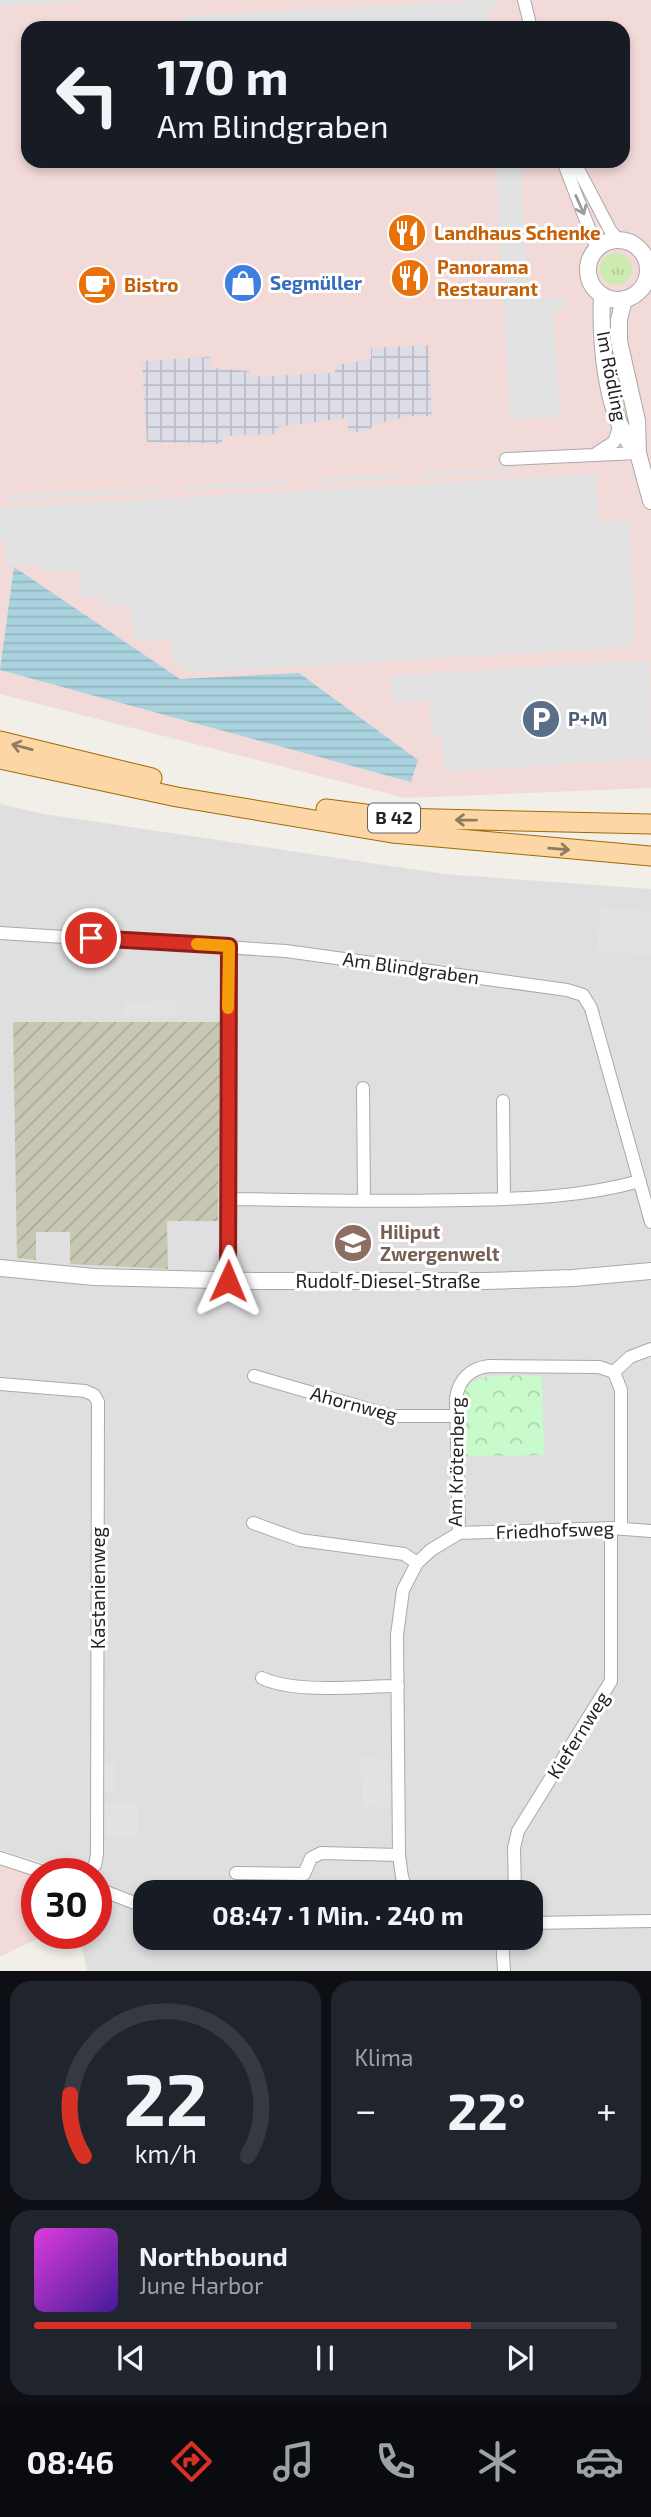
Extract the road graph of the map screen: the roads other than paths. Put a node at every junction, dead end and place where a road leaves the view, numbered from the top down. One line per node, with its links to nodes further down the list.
1 (524, 0): 2 (street)
2 (529, 21)
3 (566, 168): 6 (street, one-way to 6)
4 (578, 168): 5 (street)
5 (618, 240): 6 (street); 7 (street)
6 (597, 249): 8 (street, Im Rödling)
7 (649, 276): 9 (street)
8 (602, 295): 9 (street); 10 (street, Im Rödling)
9 (624, 299): 11 (street, Im Rödling)
10 (620, 425): 11 (street, Im Rödling); 12 (street)
11 (638, 453): 12 (street); 14 (street, Im Rödling)
12 (594, 455): 13 (street)
13 (506, 459)
14 (651, 501)
15 (0, 741): 17 (main road, B 42, one-way to 15)
16 (0, 758): 18 (main road, B 42, one-way to 18)
17 (647, 823)
18 (651, 856)
19 (0, 933): 20 (street, Am Blindgraben)
20 (229, 946): 23 (street, Am Blindgraben); 24 (street)
21 (363, 1088): 26 (street)
22 (503, 1101): 25 (street)
23 (640, 1181): 25 (street); 27 (street, Am Blindgraben)
24 (230, 1199): 26 (street); 30 (street)
25 (504, 1199): 26 (street)
26 (364, 1200)
27 (651, 1222)
28 (0, 1268): 30 (street, Rudolf-Diesel-Straße)
29 (651, 1271): 30 (street, Rudolf-Diesel-Straße)
30 (228, 1281)
31 (651, 1349): 32 (street)
32 (614, 1373): 35 (street, Am Krötenberg); 37 (street, Kiefernweg)
33 (254, 1376): 35 (street, Ahornweg)
34 (0, 1384): 45 (street, Kastanienweg)
35 (456, 1416): 39 (street, Am Krötenberg)
36 (253, 1523): 40 (street)
37 (616, 1527): 38 (street, Friedhofsweg); 39 (street, Friedhofsweg); 49 (street, Kiefernweg)
38 (651, 1531)
39 (459, 1533): 40 (street, Am Krötenberg)
40 (417, 1563): 42 (street, Am Krötenberg)
41 (262, 1678): 42 (street)
42 (398, 1686): 43 (street, Am Krötenberg)
43 (399, 1855): 47 (street); 48 (street, Am Krötenberg)
44 (0, 1858): 46 (street)
45 (96, 1858)
46 (21, 1865)
47 (236, 1873)
48 (402, 1880)
49 (515, 1880)
50 (112, 1894): 51 (street)
51 (133, 1902)
52 (651, 1921): 53 (street)
53 (543, 1923)
54 (503, 1950): 55 (street)
55 (504, 1971)

